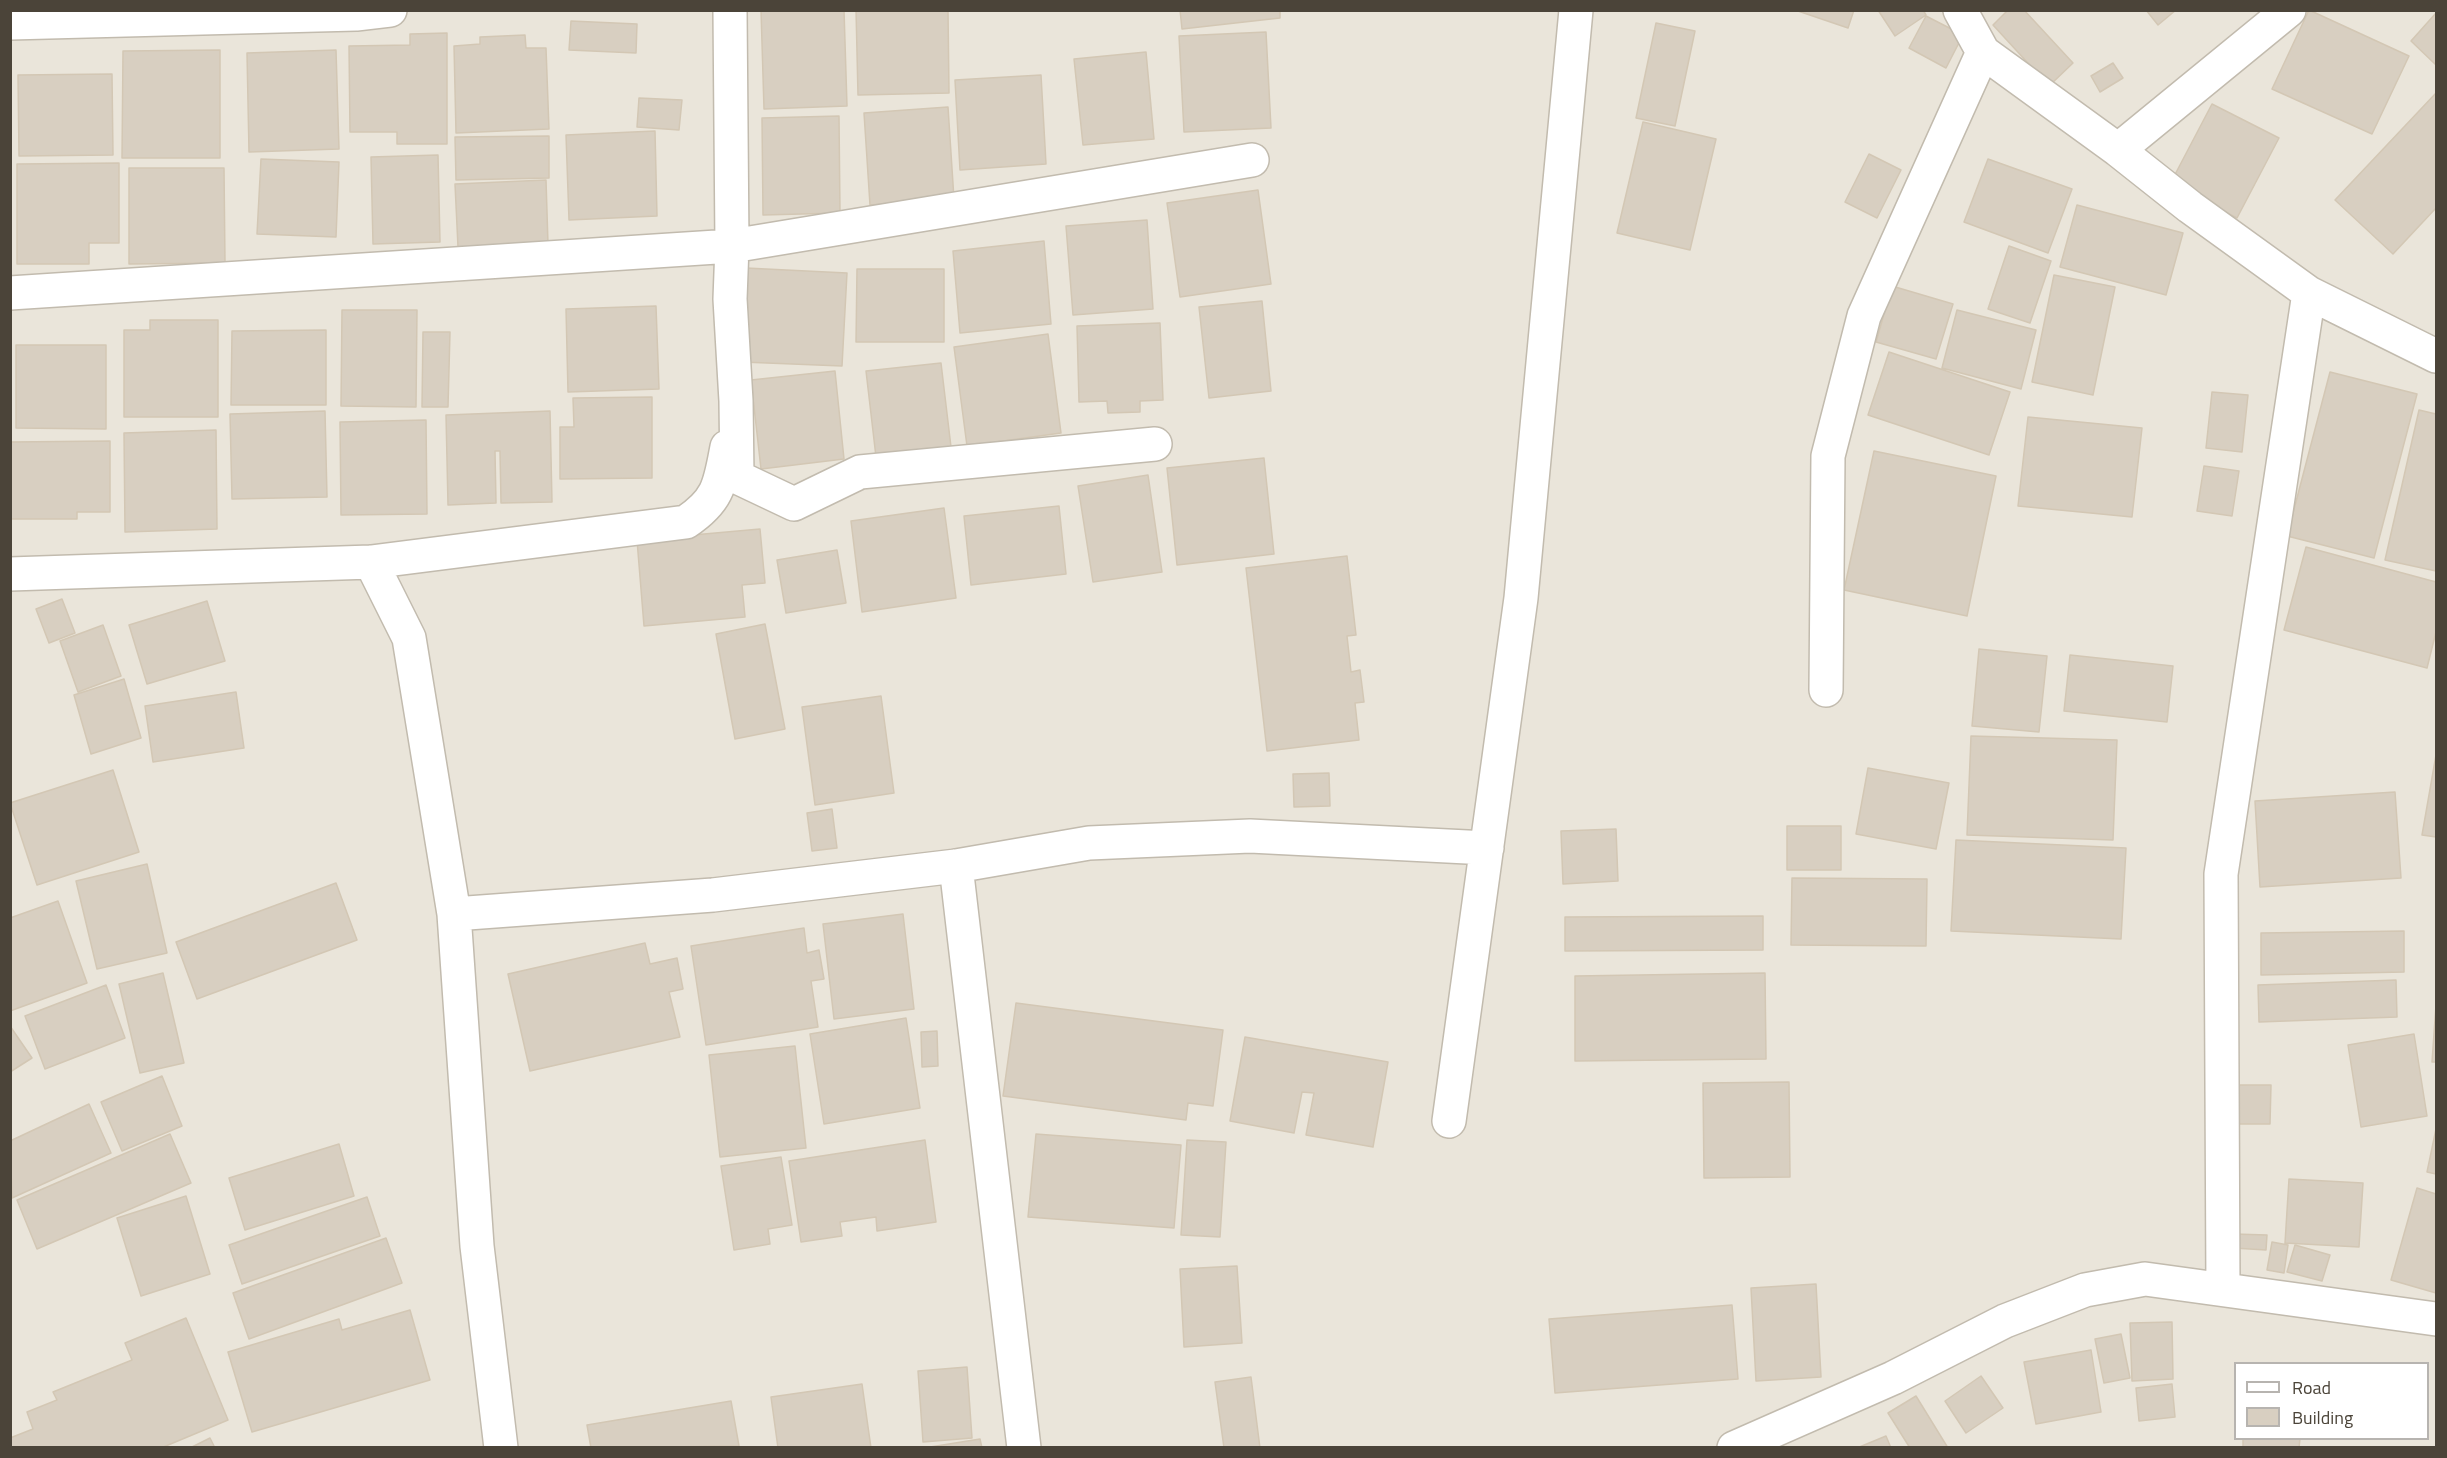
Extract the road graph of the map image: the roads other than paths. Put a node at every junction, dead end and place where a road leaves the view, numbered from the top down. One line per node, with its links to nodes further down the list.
1 (390, 10): 6 (street)
2 (730, 10): 10 (street)
3 (1576, 10): 19 (street)
4 (1960, 10): 7 (street)
5 (2289, 10): 8 (street)
6 (10, 23)
7 (1983, 52): 8 (street); 18 (street)
8 (2118, 150): 11 (street)
9 (1252, 160): 10 (street)
10 (732, 246): 12 (street); 14 (street)
11 (2309, 293): 13 (street); 23 (street)
12 (10, 294)
13 (2436, 356)
14 (736, 401): 15 (street); 16 (street)
15 (1155, 444)
16 (371, 562): 17 (street); 21 (street)
17 (10, 574)
18 (1826, 690)
19 (1487, 848): 20 (street); 22 (street)
20 (956, 866): 21 (street); 26 (street)
21 (454, 914): 25 (street)
22 (1449, 1121)
23 (2223, 1289): 24 (street); 27 (street)
24 (2436, 1319)
25 (501, 1448)
26 (1024, 1448)
27 (1734, 1448)

